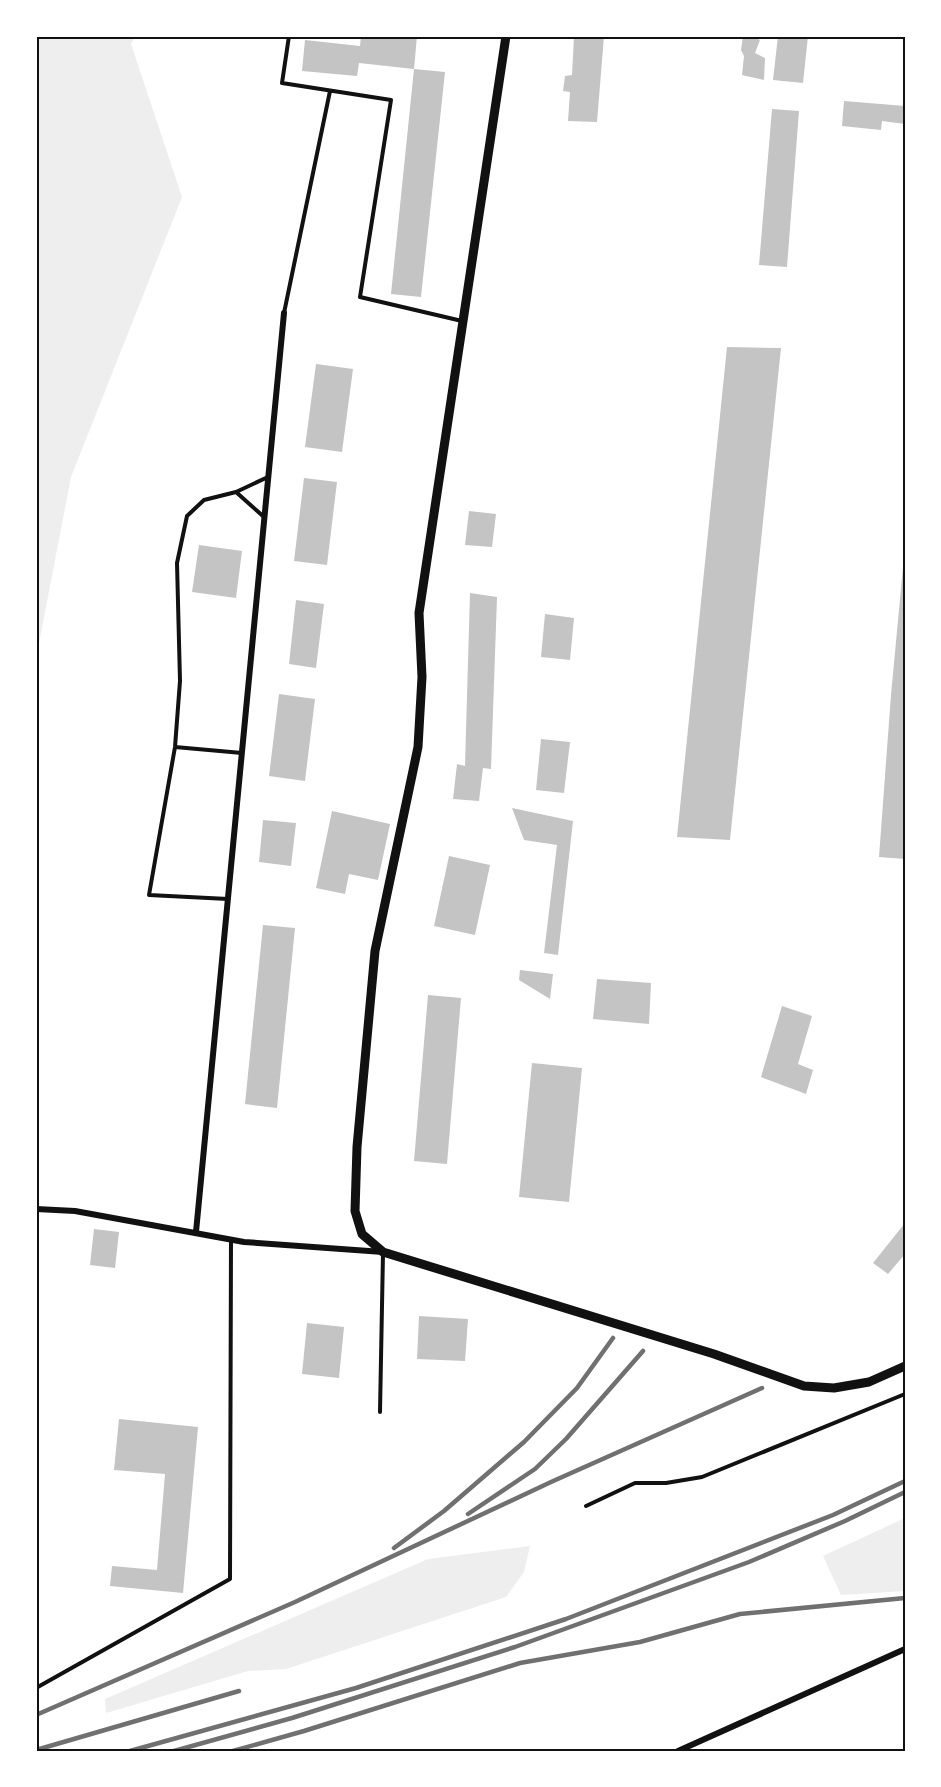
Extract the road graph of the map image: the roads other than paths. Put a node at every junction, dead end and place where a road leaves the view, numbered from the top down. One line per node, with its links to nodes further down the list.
1 (289, 36): 3 (lane)
2 (506, 36): 5 (street)
3 (330, 91): 4 (lane); 5 (lane)
4 (284, 313): 6 (street)
5 (463, 321): 15 (street)
6 (268, 477): 7 (lane); 8 (street)
7 (236, 492): 8 (lane); 9 (lane)
8 (264, 518): 10 (street)
9 (175, 747): 10 (lane); 11 (lane)
10 (242, 753): 11 (street)
11 (228, 899): 13 (street)
12 (36, 1209): 13 (street)
13 (196, 1232): 14 (street)
14 (231, 1239): 15 (street); 21 (lane)
15 (383, 1252): 16 (street); 18 (lane)
16 (905, 1366)
17 (905, 1394): 19 (lane)
18 (380, 1412)
19 (586, 1506)
20 (905, 1649): 22 (street)
21 (36, 1688)
22 (678, 1751)

